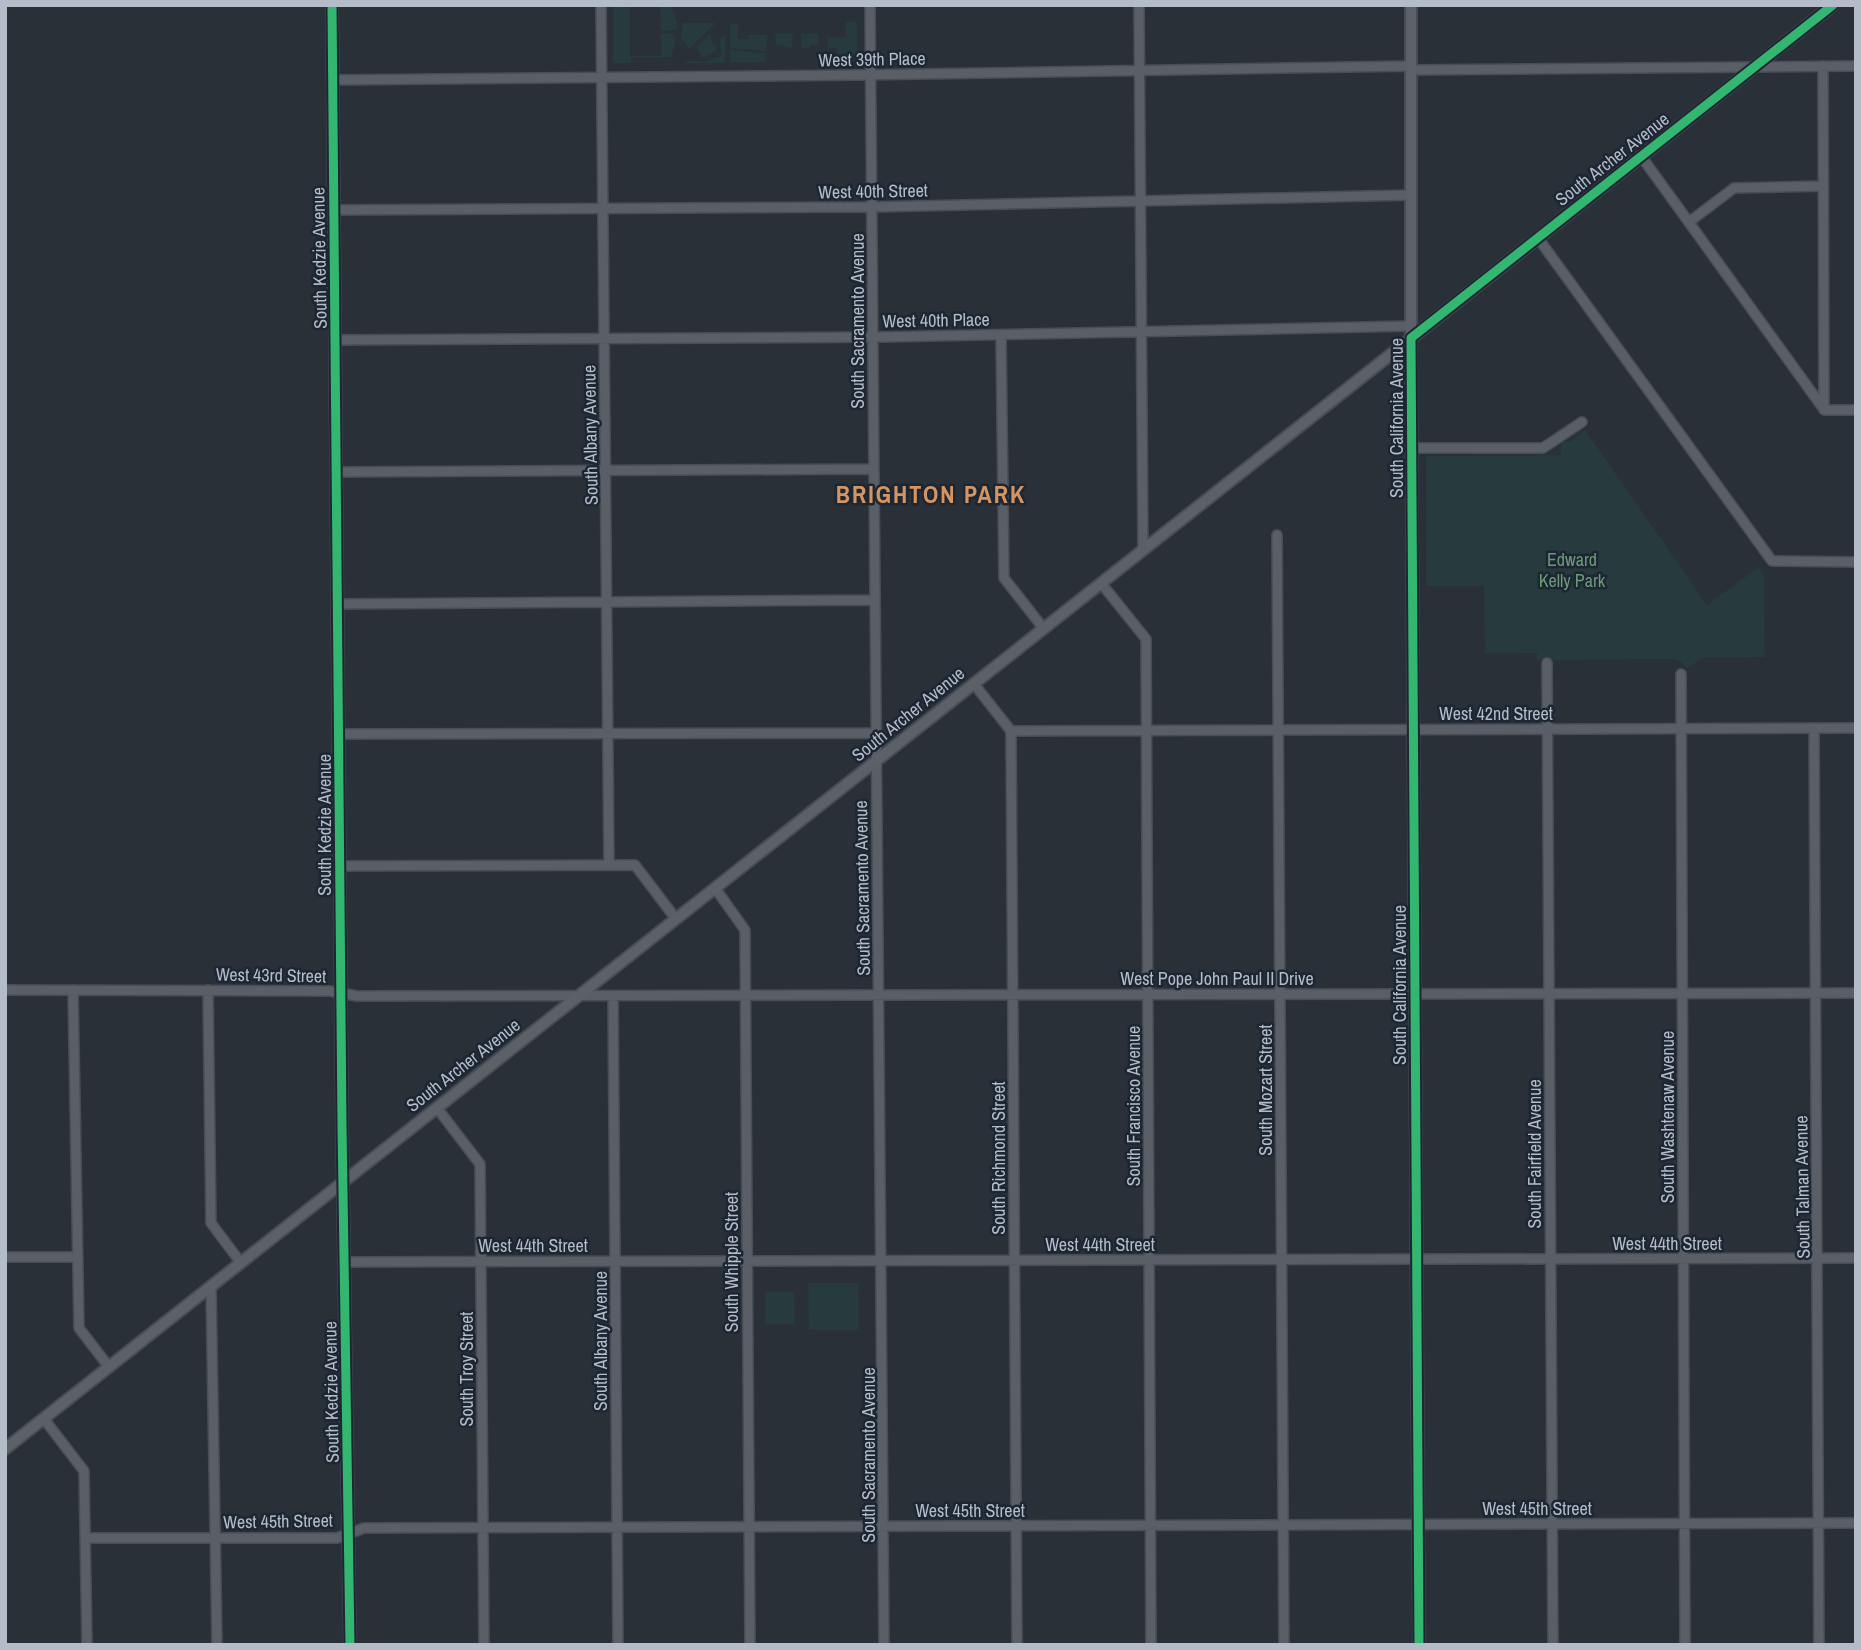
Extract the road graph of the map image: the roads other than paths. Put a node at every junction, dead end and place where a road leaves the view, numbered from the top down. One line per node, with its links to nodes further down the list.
1 (332, 5): 14 (main road, South Kedzie Avenue)
2 (601, 5): 13 (street, South Albany Avenue)
3 (870, 5): 12 (street, South Sacramento Avenue)
4 (1139, 5): 11 (street)
5 (1412, 5): 10 (main road, South California Avenue)
6 (1833, 5): 7 (main road, South Archer Avenue)
7 (1756, 66): 8 (street, West 39th Place); 10 (street, West 39th Place); 15 (main road, South Archer Avenue)
8 (1823, 66): 9 (street, West 39th Place); 16 (street)
9 (1856, 66)
10 (1411, 68): 11 (street, West 39th Place); 17 (main road, South California Avenue)
11 (1140, 71): 12 (street, West 39th Place); 18 (street)
12 (871, 75): 13 (street, West 39th Place); 19 (street, South Sacramento Avenue)
13 (601, 78): 14 (street, West 39th Place); 20 (street, South Albany Avenue)
14 (333, 80): 21 (main road, South Kedzie Avenue)
15 (1642, 156): 22 (street); 23 (main road, South Archer Avenue)
16 (1823, 186): 22 (street); 31 (street)
17 (1411, 195): 18 (street, West 40th Street); 24 (main road, South California Avenue)
18 (1141, 201): 19 (street, West 40th Street); 25 (street)
19 (872, 207): 20 (street, West 40th Street); 27 (street, South Sacramento Avenue)
20 (603, 209): 21 (street, West 40th Street); 29 (street, South Albany Avenue)
21 (334, 210): 30 (main road, South Kedzie Avenue)
22 (1689, 222): 31 (street)
23 (1538, 238): 28 (main road, South Archer Avenue); 40 (street)
24 (1411, 326): 25 (street, West 40th Place); 28 (main road, South California Avenue)
25 (1142, 332): 26 (street, West 40th Place); 39 (street)
26 (1001, 335): 27 (street, West 40th Place); 45 (street)
27 (873, 337): 29 (street, West 40th Place); 35 (street, South Sacramento Avenue)
28 (1411, 338): 34 (main road, South California Avenue); 39 (main road, South Archer Avenue)
29 (604, 339): 30 (street, West 40th Place); 36 (street, South Albany Avenue)
30 (336, 340): 37 (main road, South Kedzie Avenue)
31 (1824, 410): 32 (street)
32 (1856, 410)
33 (1582, 422): 34 (street)
34 (1412, 448): 51 (main road, South California Avenue)
35 (874, 468): 36 (street); 42 (street, South Sacramento Avenue)
36 (606, 471): 37 (street); 43 (street, South Albany Avenue)
37 (337, 472): 44 (main road, South Kedzie Avenue)
38 (1277, 535): 55 (street, South Mozart Street)
39 (1143, 550): 41 (main road, South Archer Avenue)
40 (1856, 562)
41 (1101, 583): 45 (main road, South Archer Avenue); 54 (street, South Francisco Avenue)
42 (875, 600): 43 (street); 58 (street, South Sacramento Avenue)
43 (607, 603): 44 (street); 57 (street, South Albany Avenue)
44 (338, 604): 59 (main road, South Kedzie Avenue)
45 (1044, 629): 48 (main road, South Archer Avenue)
46 (1547, 663): 52 (street, South Fairfield Avenue)
47 (1681, 674): 53 (street, South Washtenaw Avenue)
48 (974, 684): 56 (street); 60 (main road, South Archer Avenue)
49 (1814, 728): 50 (street, West 42nd Street); 53 (street, West 42nd Street); 71 (street, South Talman Avenue)
50 (1856, 728)
51 (1414, 729): 52 (street, West 42nd Street); 55 (street, West 42nd Street); 75 (main road, South California Avenue)
52 (1548, 729): 53 (street, West 42nd Street); 69 (street, South Fairfield Avenue)
53 (1681, 729): 70 (street, South Washtenaw Avenue)
54 (1147, 730): 55 (street, West 42nd Street); 56 (street, West 42nd Street); 73 (street, South Francisco Avenue)
55 (1279, 730): 74 (street, South Mozart Street)
56 (1011, 731): 77 (street, South Richmond Street)
57 (608, 733): 58 (street); 59 (street); 61 (street, South Albany Avenue)
58 (876, 733): 60 (street, South Sacramento Avenue)
59 (339, 734): 62 (main road, South Kedzie Avenue)
60 (876, 762): 63 (main road, South Archer Avenue); 76 (street, South Sacramento Avenue)
61 (609, 865): 62 (street); 64 (street)
62 (340, 866): 68 (main road, South Kedzie Avenue)
63 (715, 888): 64 (main road, South Archer Avenue); 80 (street, South Whipple Street)
64 (676, 919): 78 (main road, South Archer Avenue)
65 (5, 990): 66 (street, West 43rd Street)
66 (73, 990): 67 (street, West 43rd Street); 84 (street)
67 (208, 990): 68 (street, West 43rd Street); 98 (street)
68 (341, 993): 78 (street, West 43rd Street); 82 (main road, South Kedzie Avenue)
69 (1549, 993): 70 (street, West Pope John Paul II Drive); 75 (street, West Pope John Paul II Drive); 90 (street, South Fairfield Avenue)
70 (1682, 993): 71 (street, West Pope John Paul II Drive); 85 (street, South Washtenaw Avenue)
71 (1816, 993): 72 (street, West Pope John Paul II Drive); 86 (street, South Talman Avenue)
72 (1856, 993)
73 (1148, 994): 74 (street, West Pope John Paul II Drive); 77 (street, West Pope John Paul II Drive); 93 (street, South Francisco Avenue)
74 (1280, 994): 75 (street, West Pope John Paul II Drive); 88 (street, South Mozart Street)
75 (1415, 994): 89 (main road, South California Avenue)
76 (880, 995): 77 (street, West Pope John Paul II Drive); 80 (street, West Pope John Paul II Drive); 91 (street, South Sacramento Avenue)
77 (1013, 995): 92 (street, South Richmond Street)
78 (579, 996): 79 (street, West Pope John Paul II Drive); 81 (main road, South Archer Avenue)
79 (612, 996): 80 (street, West Pope John Paul II Drive); 95 (street, South Albany Avenue)
80 (745, 996): 96 (street, South Whipple Street)
81 (438, 1108): 82 (main road, South Archer Avenue); 94 (street, South Troy Street)
82 (343, 1183): 97 (main road, South Kedzie Avenue); 98 (main road, South Archer Avenue)
83 (5, 1257): 84 (street)
84 (78, 1257): 100 (street)
85 (1683, 1258): 86 (street, West 44th Street); 90 (street, West 44th Street); 105 (street, South Washtenaw Avenue)
86 (1818, 1258): 87 (street, West 44th Street); 103 (street, South Talman Avenue)
87 (1856, 1258)
88 (1282, 1259): 89 (street, West 44th Street); 93 (street, West 44th Street); 109 (street, South Mozart Street)
89 (1417, 1259): 90 (street, West 44th Street); 106 (main road, South California Avenue)
90 (1550, 1259): 107 (street, South Fairfield Avenue)
91 (882, 1260): 92 (street, West 44th Street); 96 (street, West 44th Street); 110 (street, South Sacramento Avenue)
92 (1014, 1260): 93 (street, West 44th Street); 111 (street, South Richmond Street)
93 (1149, 1260): 108 (street, South Francisco Avenue)
94 (481, 1261): 95 (street, West 44th Street); 97 (street, West 44th Street); 114 (street, South Troy Street)
95 (615, 1261): 96 (street, West 44th Street); 112 (street, South Albany Avenue)
96 (747, 1261): 113 (street, South Whipple Street)
97 (345, 1262): 115 (main road, South Kedzie Avenue)
98 (241, 1263): 99 (main road, South Archer Avenue)
99 (211, 1287): 100 (main road, South Archer Avenue); 116 (street)
100 (109, 1367): 101 (main road, South Archer Avenue)
101 (44, 1419): 102 (main road, South Archer Avenue); 117 (street)
102 (5, 1449)
103 (1819, 1522): 104 (street, West 45th Street); 105 (street, West 45th Street); 131 (street, South Talman Avenue)
104 (1856, 1522)
105 (1684, 1523): 107 (street, West 45th Street); 130 (street, South Washtenaw Avenue)
106 (1418, 1524): 107 (street, West 45th Street); 109 (street, West 45th Street); 128 (main road, South California Avenue)
107 (1552, 1524): 129 (street, South Fairfield Avenue)
108 (1151, 1525): 109 (street, West 45th Street); 111 (street, West 45th Street); 126 (street, South Francisco Avenue)
109 (1284, 1525): 127 (street, South Mozart Street)
110 (884, 1526): 111 (street, West 45th Street); 113 (street, West 45th Street); 124 (street, South Sacramento Avenue)
111 (1016, 1526): 125 (street, South Richmond Street)
112 (617, 1527): 113 (street, West 45th Street); 114 (street, West 45th Street); 122 (street, South Albany Avenue)
113 (749, 1527): 123 (street, South Whipple Street)
114 (483, 1528): 115 (street, West 45th Street); 121 (street, South Troy Street)
115 (349, 1533): 116 (street, West 45th Street); 120 (main road, South Kedzie Avenue)
116 (215, 1537): 117 (street, West 45th Street); 119 (street)
117 (85, 1538): 118 (street)
118 (87, 1645)
119 (217, 1645)
120 (350, 1645)
121 (484, 1645)
122 (618, 1645)
123 (750, 1645)
124 (884, 1645)
125 (1017, 1645)
126 (1151, 1645)
127 (1284, 1645)
128 (1419, 1645)
129 (1553, 1645)
130 (1685, 1645)
131 (1819, 1645)

